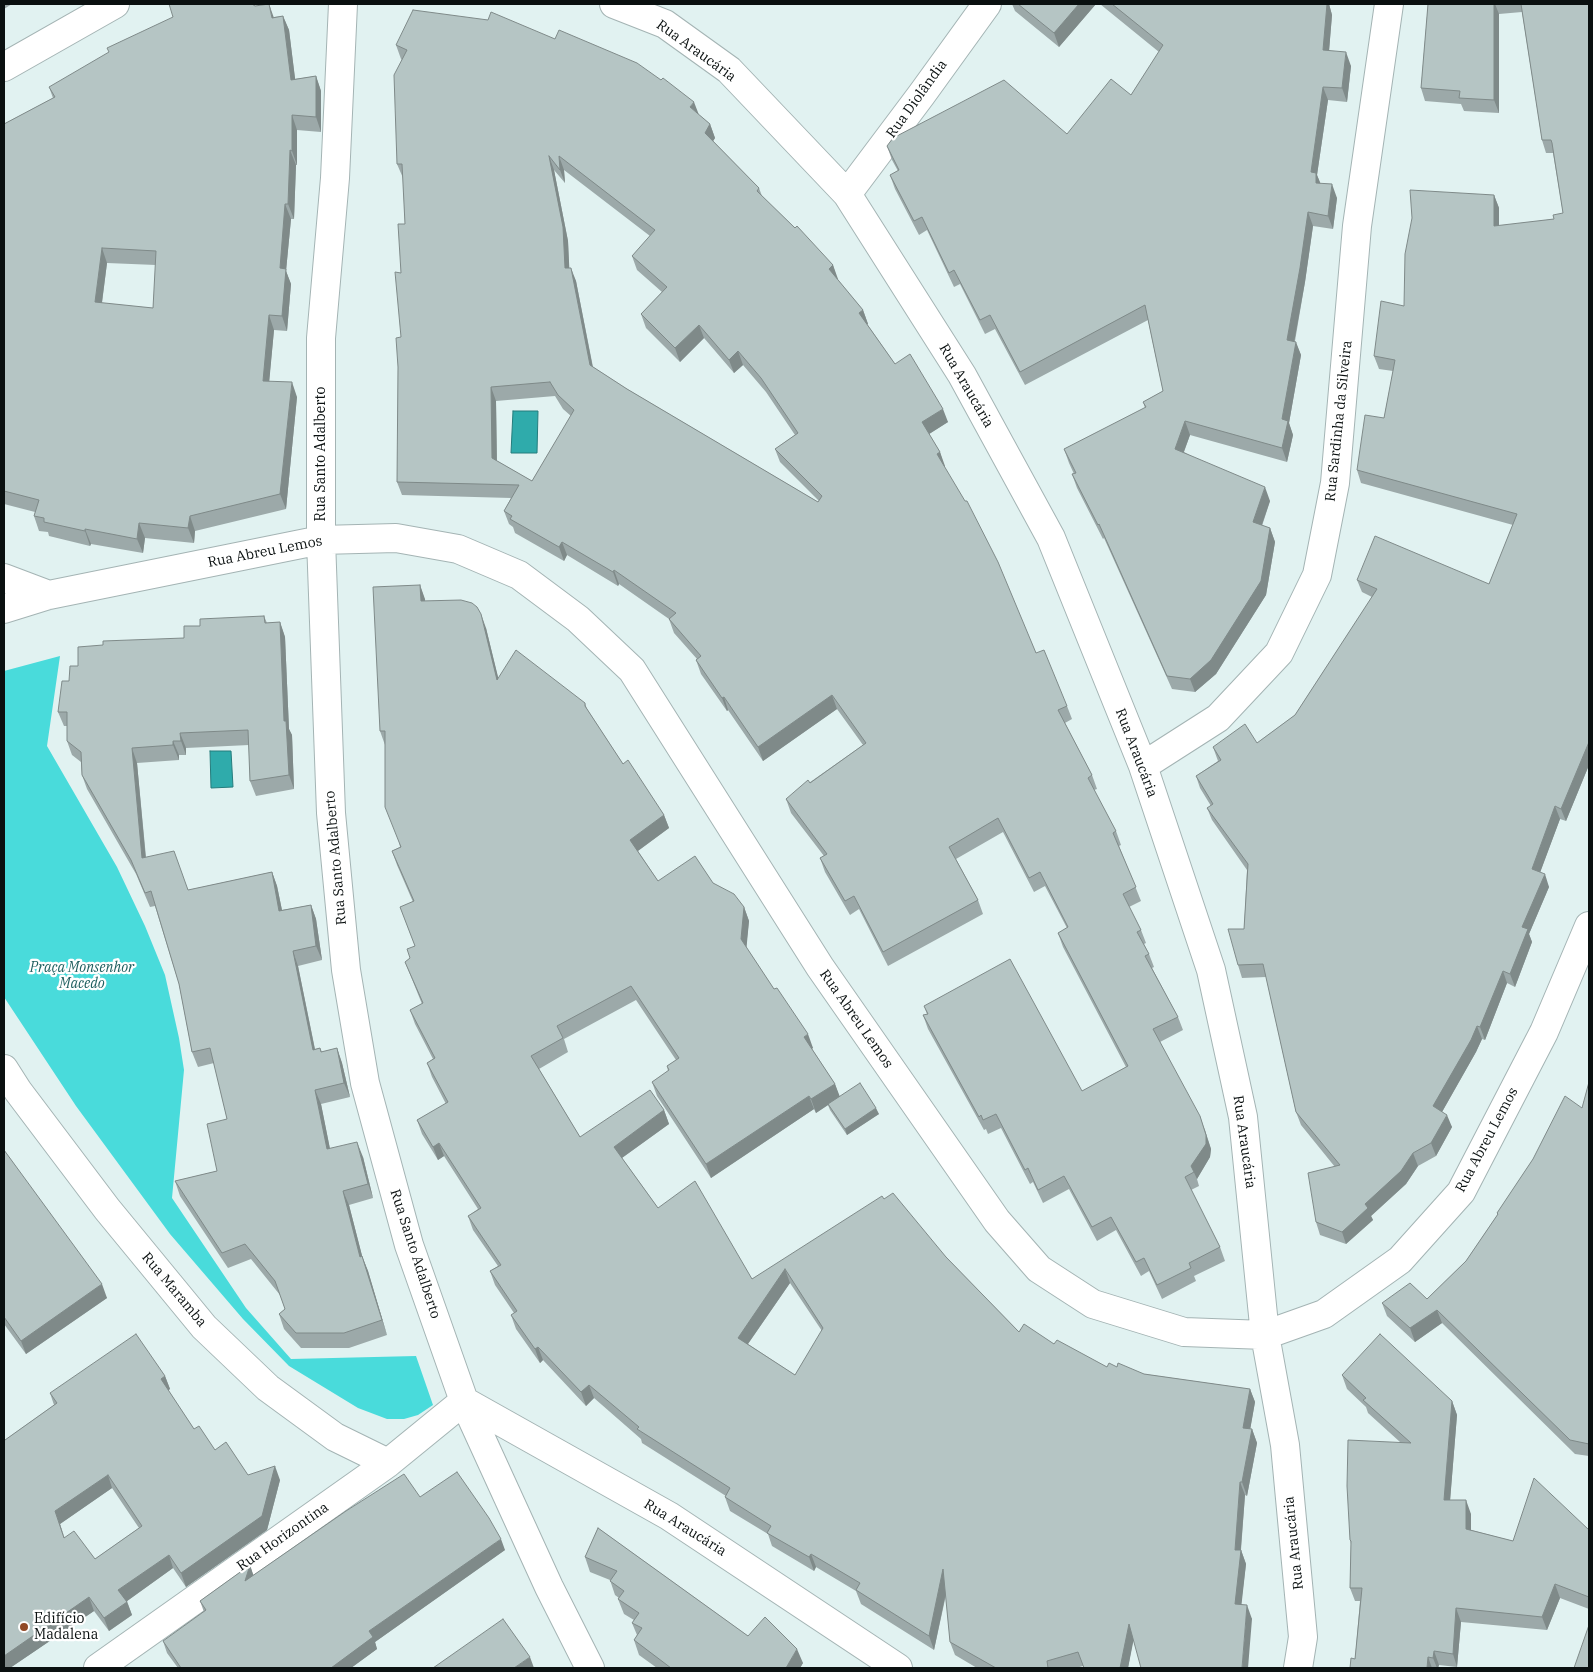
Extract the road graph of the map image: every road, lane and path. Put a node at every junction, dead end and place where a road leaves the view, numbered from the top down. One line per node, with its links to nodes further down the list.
1 (115, 4): 6 (street)
2 (343, 4): 8 (street, Rua Santo Adalberto)
3 (614, 4): 7 (street, Rua Araucária)
4 (987, 4): 7 (street, Rua Diolândia)
5 (1389, 4): 12 (street, Rua Sardinha da Silveira)
6 (4, 67)
7 (847, 194): 12 (street, Rua Araucária)
8 (321, 540): 10 (street, Rua Abreu Lemos); 15 (street, Rua Abreu Lemos); 16 (street, Rua Santo Adalberto)
9 (4, 578): 10 (street)
10 (49, 595): 11 (street, Rua Abreu Lemos)
11 (4, 609)
12 (1143, 766): 15 (street, Rua Araucária)
13 (1589, 926): 15 (street, Rua Abreu Lemos)
14 (4, 1069): 17 (street, Rua Maramba)
15 (1265, 1335): 21 (street, Rua Araucária)
16 (464, 1401): 17 (street, Rua Horizontina); 19 (street, Rua Santo Adalberto); 20 (street, Rua Araucária)
17 (388, 1463): 18 (street, Rua Horizontina)
18 (107, 1666)
19 (590, 1668)
20 (898, 1668)
21 (1298, 1668)

